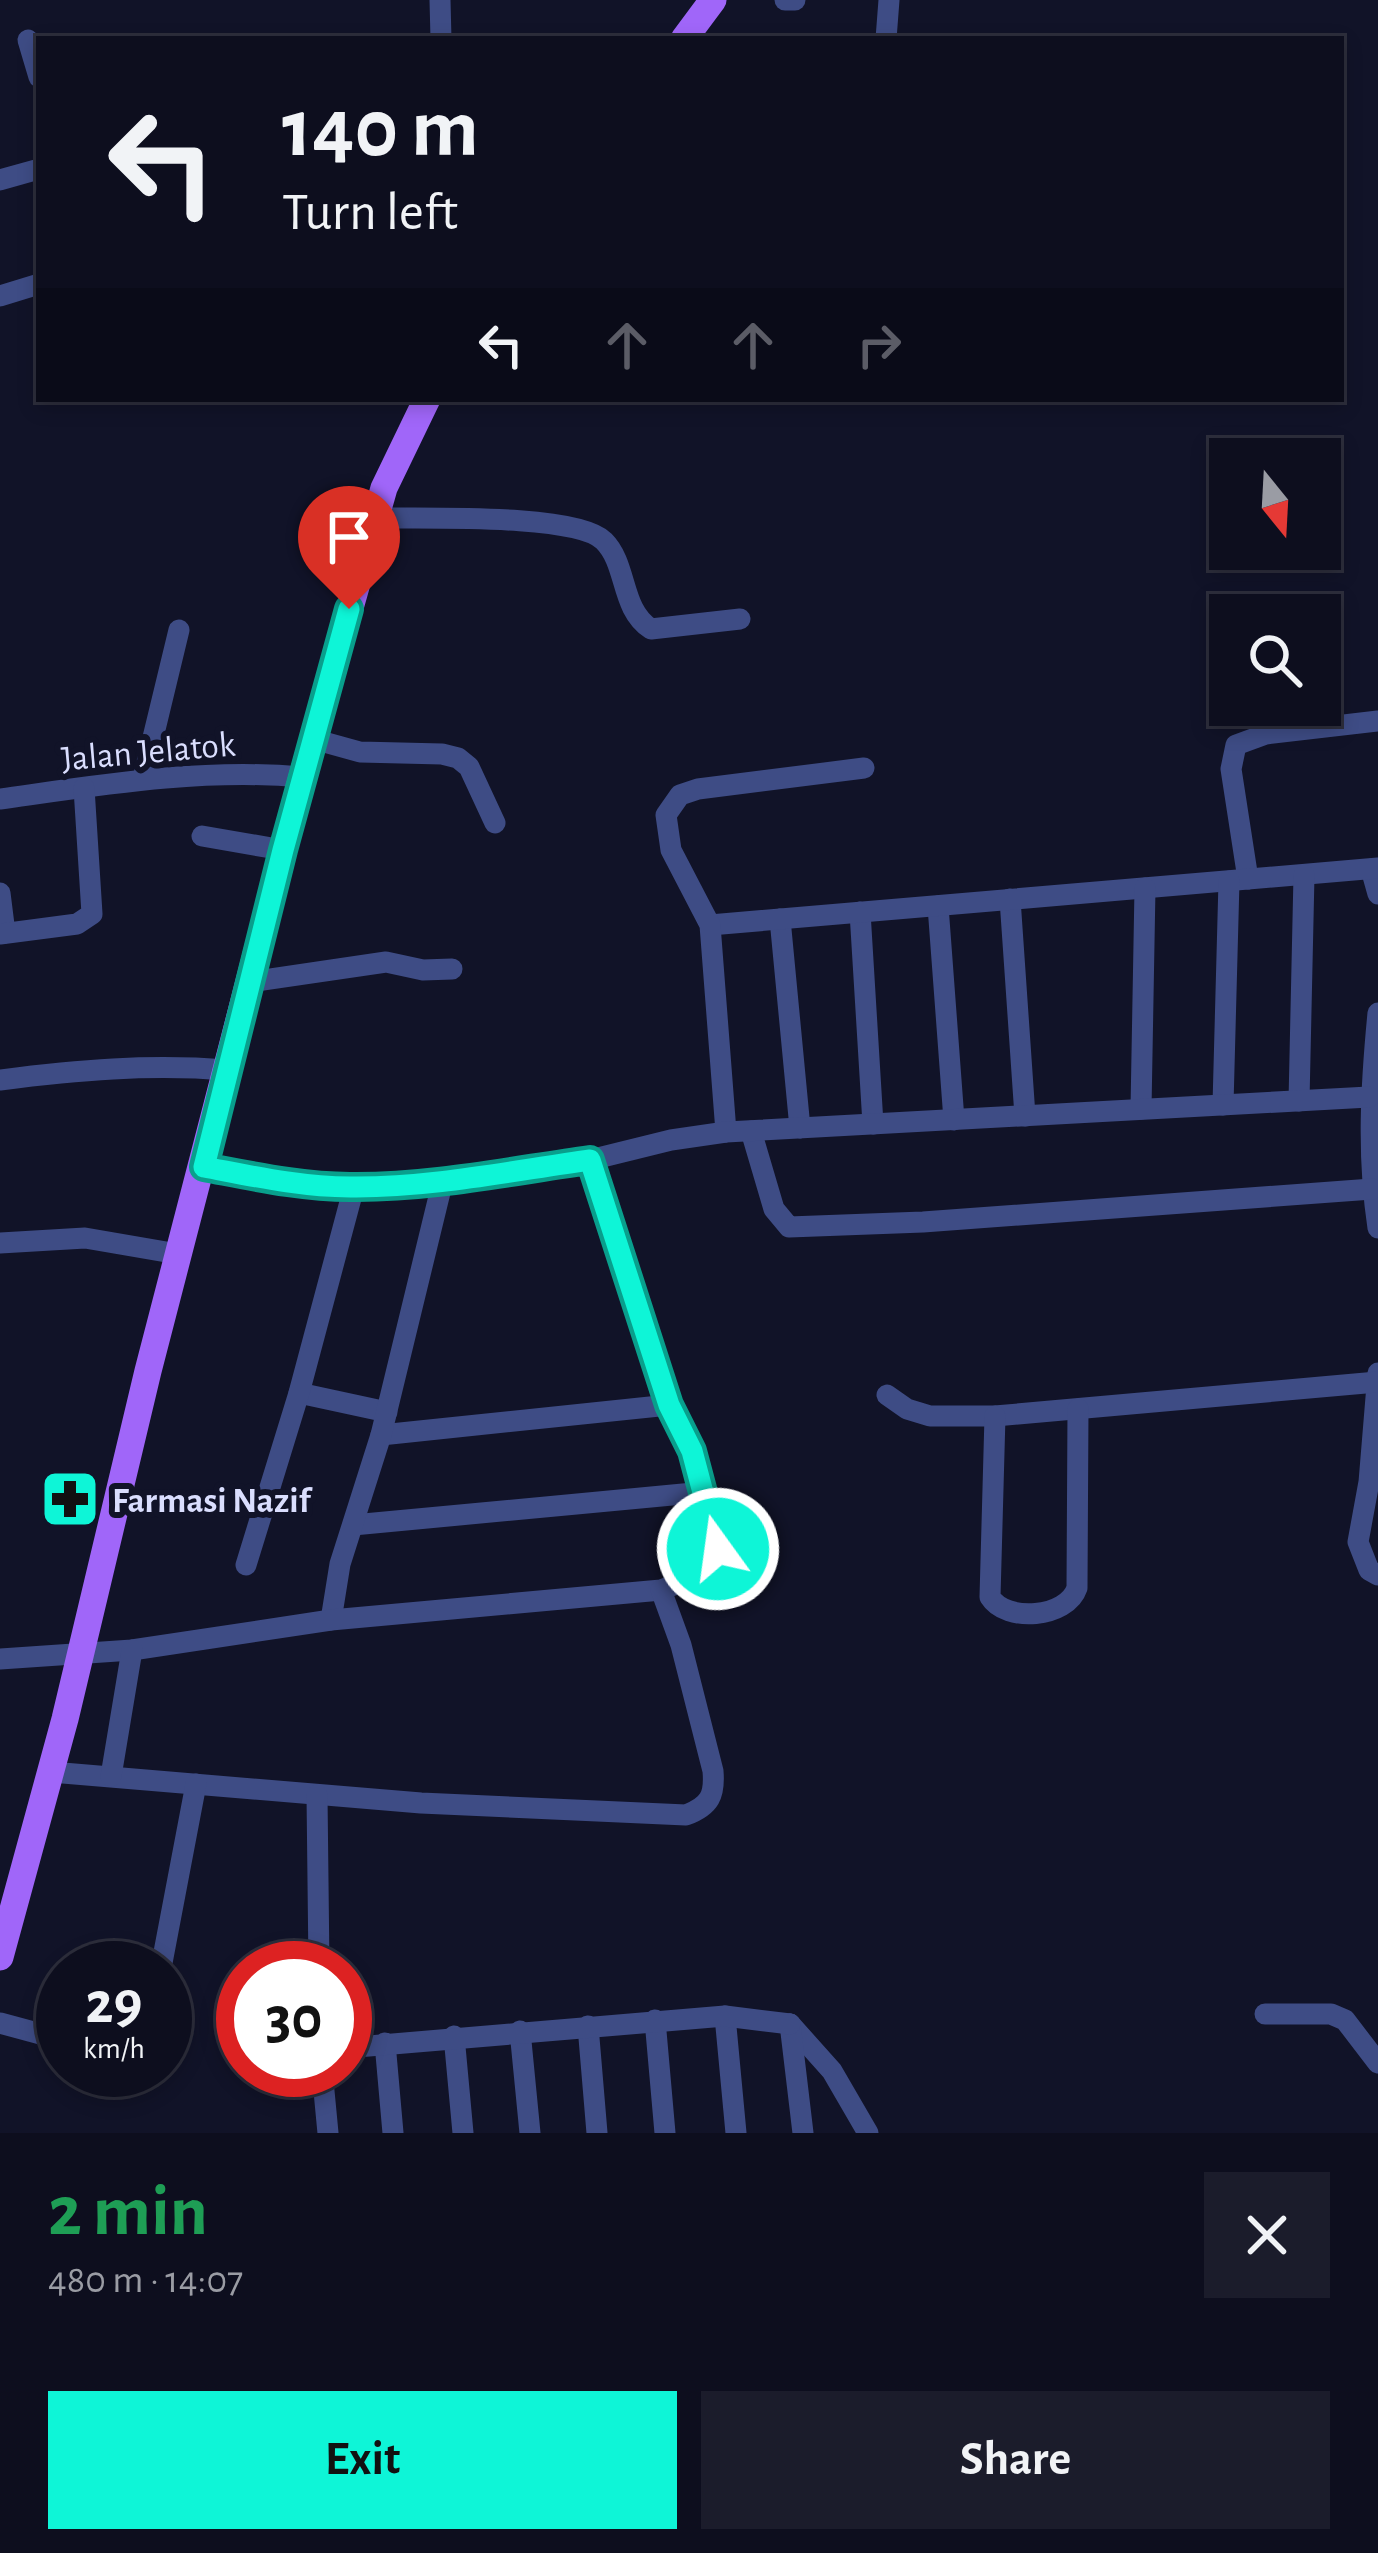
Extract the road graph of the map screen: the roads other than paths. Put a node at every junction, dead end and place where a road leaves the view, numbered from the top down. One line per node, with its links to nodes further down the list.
1 (440, 0): 6 (street)
2 (713, 0): 7 (main road)
3 (785, 0): 4 (street)
4 (795, 0)
5 (890, 0): 8 (street)
6 (441, 36)
7 (686, 36)
8 (886, 36)
9 (28, 40): 10 (street)
10 (36, 67)
11 (36, 170): 12 (street)
12 (0, 180)
13 (36, 285): 14 (street)
14 (0, 296)
15 (426, 402): 16 (main road)
16 (375, 518): 17 (street); 20 (main road)
17 (740, 619)
18 (179, 630): 23 (street)
19 (1378, 722): 31 (street)
20 (313, 740): 22 (main road); 26 (street)
21 (864, 768): 39 (street)
22 (302, 777): 23 (street, Jalan Jelatok); 28 (main road)
23 (143, 779): 24 (street, Jalan Jelatok)
24 (84, 788): 25 (street, Jalan Jelatok); 40 (street)
25 (0, 799)
26 (495, 823)
27 (202, 836): 28 (street)
28 (283, 850): 42 (main road)
29 (1374, 868): 30 (street); 34 (street)
30 (1304, 875): 31 (street); 47 (street)
31 (1239, 880): 32 (street); 48 (street)
32 (1145, 888): 35 (street); 49 (street)
33 (0, 893): 40 (street)
34 (1378, 893)
35 (1010, 899): 36 (street); 50 (street)
36 (938, 906): 37 (street); 51 (street)
37 (860, 912): 38 (street); 52 (street)
38 (780, 919): 39 (street); 53 (street)
39 (710, 925): 55 (street)
40 (3, 933)
41 (452, 969): 42 (street)
42 (249, 982): 44 (main road)
43 (1378, 1012): 46 (street)
44 (226, 1070): 45 (street); 57 (main road)
45 (2, 1074)
46 (1369, 1097): 47 (street); 60 (street)
47 (1299, 1101): 48 (street)
48 (1223, 1105): 49 (street)
49 (1141, 1109): 50 (street)
50 (1025, 1116): 51 (street)
51 (954, 1120): 52 (street)
52 (873, 1124): 53 (street)
53 (800, 1128): 54 (street)
54 (751, 1131): 55 (street); 60 (street)
55 (726, 1132): 56 (street)
56 (590, 1160): 58 (street); 68 (street)
57 (204, 1167): 59 (street); 63 (main road)
58 (443, 1180): 59 (street); 70 (street)
59 (353, 1187): 66 (street)
60 (1372, 1189): 61 (street)
61 (1378, 1228)
62 (0, 1243): 63 (street)
63 (178, 1254): 80 (main road)
64 (1378, 1372): 65 (street)
65 (1377, 1382): 69 (street); 76 (street)
66 (299, 1393): 70 (street); 75 (street)
67 (887, 1395): 71 (street)
68 (669, 1405): 72 (street); 73 (street)
69 (1078, 1408): 71 (street); 71 (street)
70 (387, 1412): 72 (street)
71 (994, 1416)
72 (382, 1435): 74 (street)
73 (704, 1492): 74 (street); 77 (street)
74 (353, 1525): 78 (street)
75 (246, 1564)
76 (1378, 1575)
77 (661, 1590): 78 (street); 85 (street)
78 (331, 1620): 79 (street)
79 (132, 1650): 80 (street); 83 (street)
80 (82, 1652): 81 (street); 82 (main road)
81 (0, 1659)
82 (51, 1772): 83 (street); 88 (main road)
83 (111, 1776): 84 (street)
84 (196, 1784): 85 (street); 86 (street)
85 (317, 1795): 87 (street)
86 (166, 1941)
87 (319, 1941)
88 (0, 1958)
89 (1265, 2014): 100 (street)
90 (724, 2016): 91 (street); 93 (street); 108 (street)
91 (655, 2020): 94 (street); 107 (street)
92 (0, 2023): 96 (street)
93 (790, 2024): 109 (street); 110 (street)
94 (588, 2026): 95 (street); 106 (street)
95 (520, 2031): 97 (street); 105 (street)
96 (36, 2033)
97 (454, 2036): 98 (street); 104 (street)
98 (385, 2043): 99 (street); 103 (street)
99 (372, 2045)
100 (1378, 2063)
101 (325, 2097): 102 (street)
102 (328, 2133)
103 (393, 2133)
104 (464, 2133)
105 (530, 2133)
106 (598, 2133)
107 (665, 2133)
108 (736, 2133)
109 (803, 2133)
110 (868, 2133)

